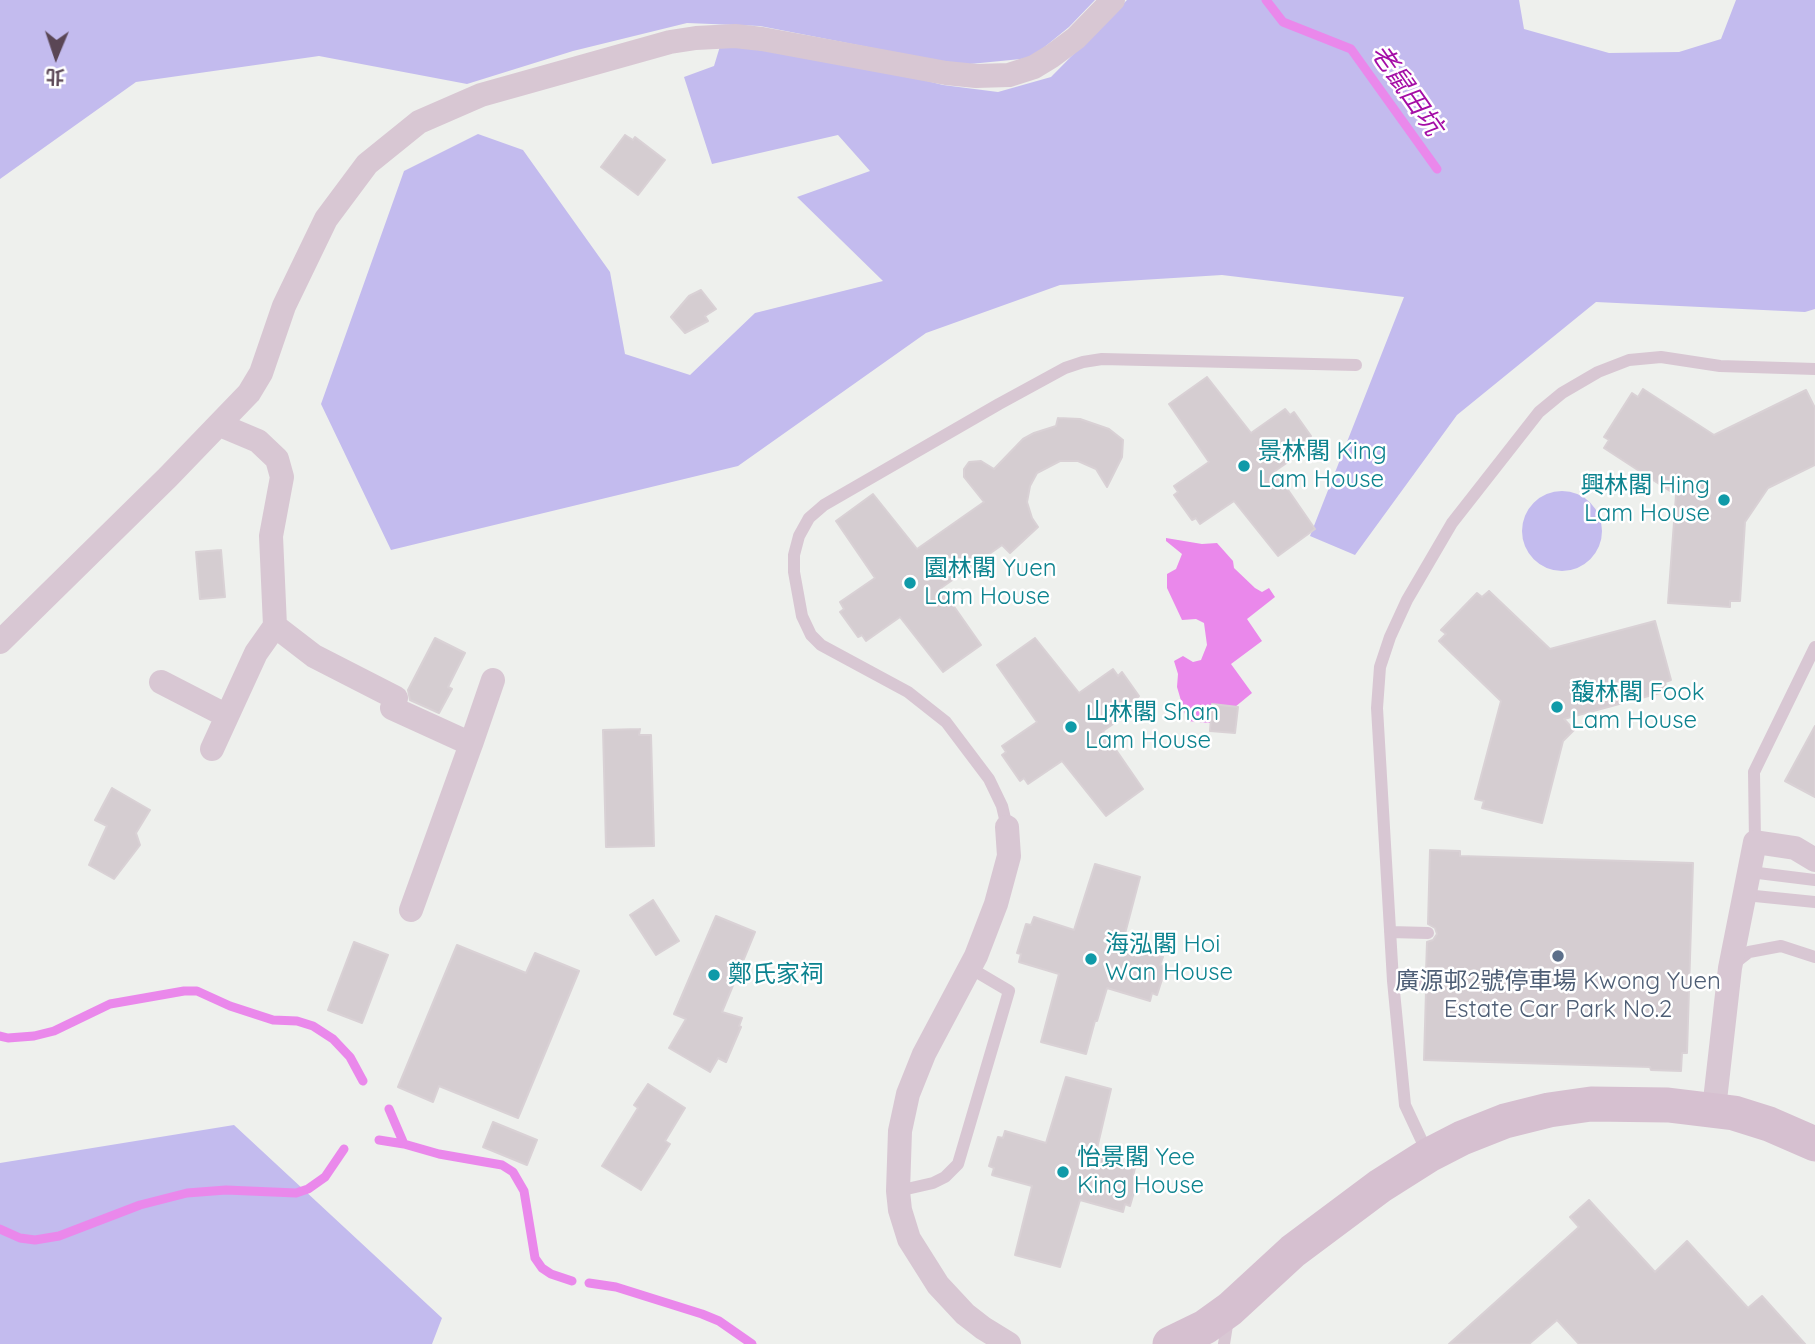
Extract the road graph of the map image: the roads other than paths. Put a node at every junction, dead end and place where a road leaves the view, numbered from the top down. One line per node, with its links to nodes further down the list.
1 (1113, 0): 4 (street)
2 (1356, 365): 13 (lane)
3 (1815, 369): 20 (lane)
4 (220, 425): 5 (street); 6 (street)
5 (275, 626): 10 (street); 11 (street)
6 (0, 642)
7 (1815, 647): 14 (lane)
8 (493, 680): 11 (street)
9 (161, 682): 10 (street)
10 (227, 716): 12 (street)
11 (471, 744): 19 (street)
12 (212, 749)
13 (1007, 827): 23 (street)
14 (1755, 842): 15 (street); 17 (street)
15 (1815, 860)
16 (1815, 880): 17 (lane)
17 (1747, 883): 18 (lane); 24 (street)
18 (1815, 902)
19 (411, 910)
20 (1390, 932): 21 (lane); 25 (lane)
21 (1428, 933)
22 (1815, 957): 24 (lane)
23 (970, 968): 30 (street); 30 (lane)
24 (1730, 968): 27 (street)
25 (1393, 981): 26 (lane); 29 (lane)
26 (1426, 982)
27 (1714, 1109): 28 (street); 29 (street)
28 (1815, 1144)
29 (1429, 1155): 31 (street)
30 (898, 1191): 32 (street)
31 (1230, 1309): 33 (street); 34 (lane)
32 (1009, 1344)
33 (1170, 1344)
34 (1224, 1344)

